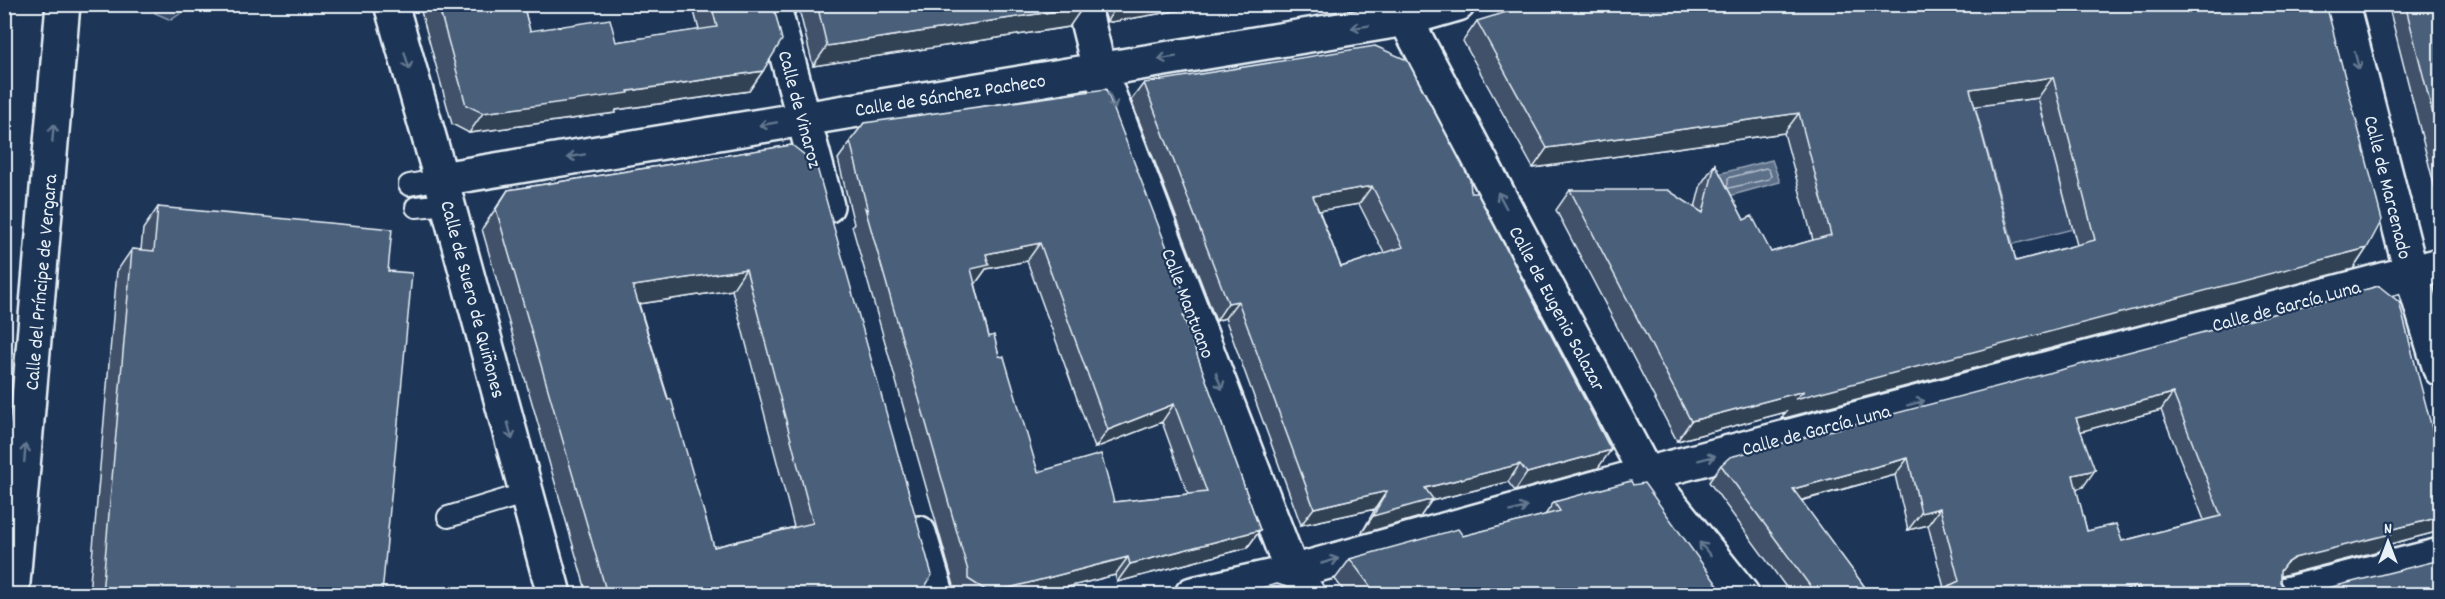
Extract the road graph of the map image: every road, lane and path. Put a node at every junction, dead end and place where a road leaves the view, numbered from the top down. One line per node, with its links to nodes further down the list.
1 (63, 4): 22 (street, Calle del Príncipe de Vergara, one-way to 1)
2 (391, 4): 11 (street, Calle de Suero de Quiñones, one-way to 11)
3 (773, 4): 9 (street, Calle de Vinaroz)
4 (1083, 4): 8 (street, Calle Mantuano)
5 (1458, 4): 7 (street, Calle de Sánchez Pacheco)
6 (2342, 4): 14 (street, Calle de Marcenado, one-way to 14)
7 (1404, 12): 8 (street, Calle de Sánchez Pacheco, one-way to 8); 16 (street, Calle de Eugenio Salazar, one-way to 7)
8 (1100, 69): 9 (street, Calle de Sánchez Pacheco); 21 (street, Calle Mantuano, one-way to 21)
9 (802, 118): 11 (street, Calle de Sánchez Pacheco, one-way to 11); 13 (street, Calle de Vinaroz)
10 (409, 185): 11 (lane)
11 (444, 191): 12 (lane); 17 (street, Calle de Suero de Quiñones, one-way to 17)
12 (416, 207)
13 (834, 232)
14 (2426, 268): 15 (street, Calle de Marcenado); 16 (street, Calle de García Luna, one-way to 14)
15 (2440, 369)
16 (1646, 474): 21 (street, Calle de García Luna, one-way to 16); 26 (street, Calle de Eugenio Salazar, one-way to 16)
17 (527, 493): 19 (lane); 23 (street, Calle de Suero de Quiñones)
18 (911, 504): 24 (street)
19 (448, 517)
20 (2440, 555): 27 (street)
21 (1300, 583): 25 (street, Calle de García Luna)
22 (12, 594)
23 (554, 594)
24 (937, 594)
25 (1192, 594)
26 (1742, 594)
27 (2286, 594)

